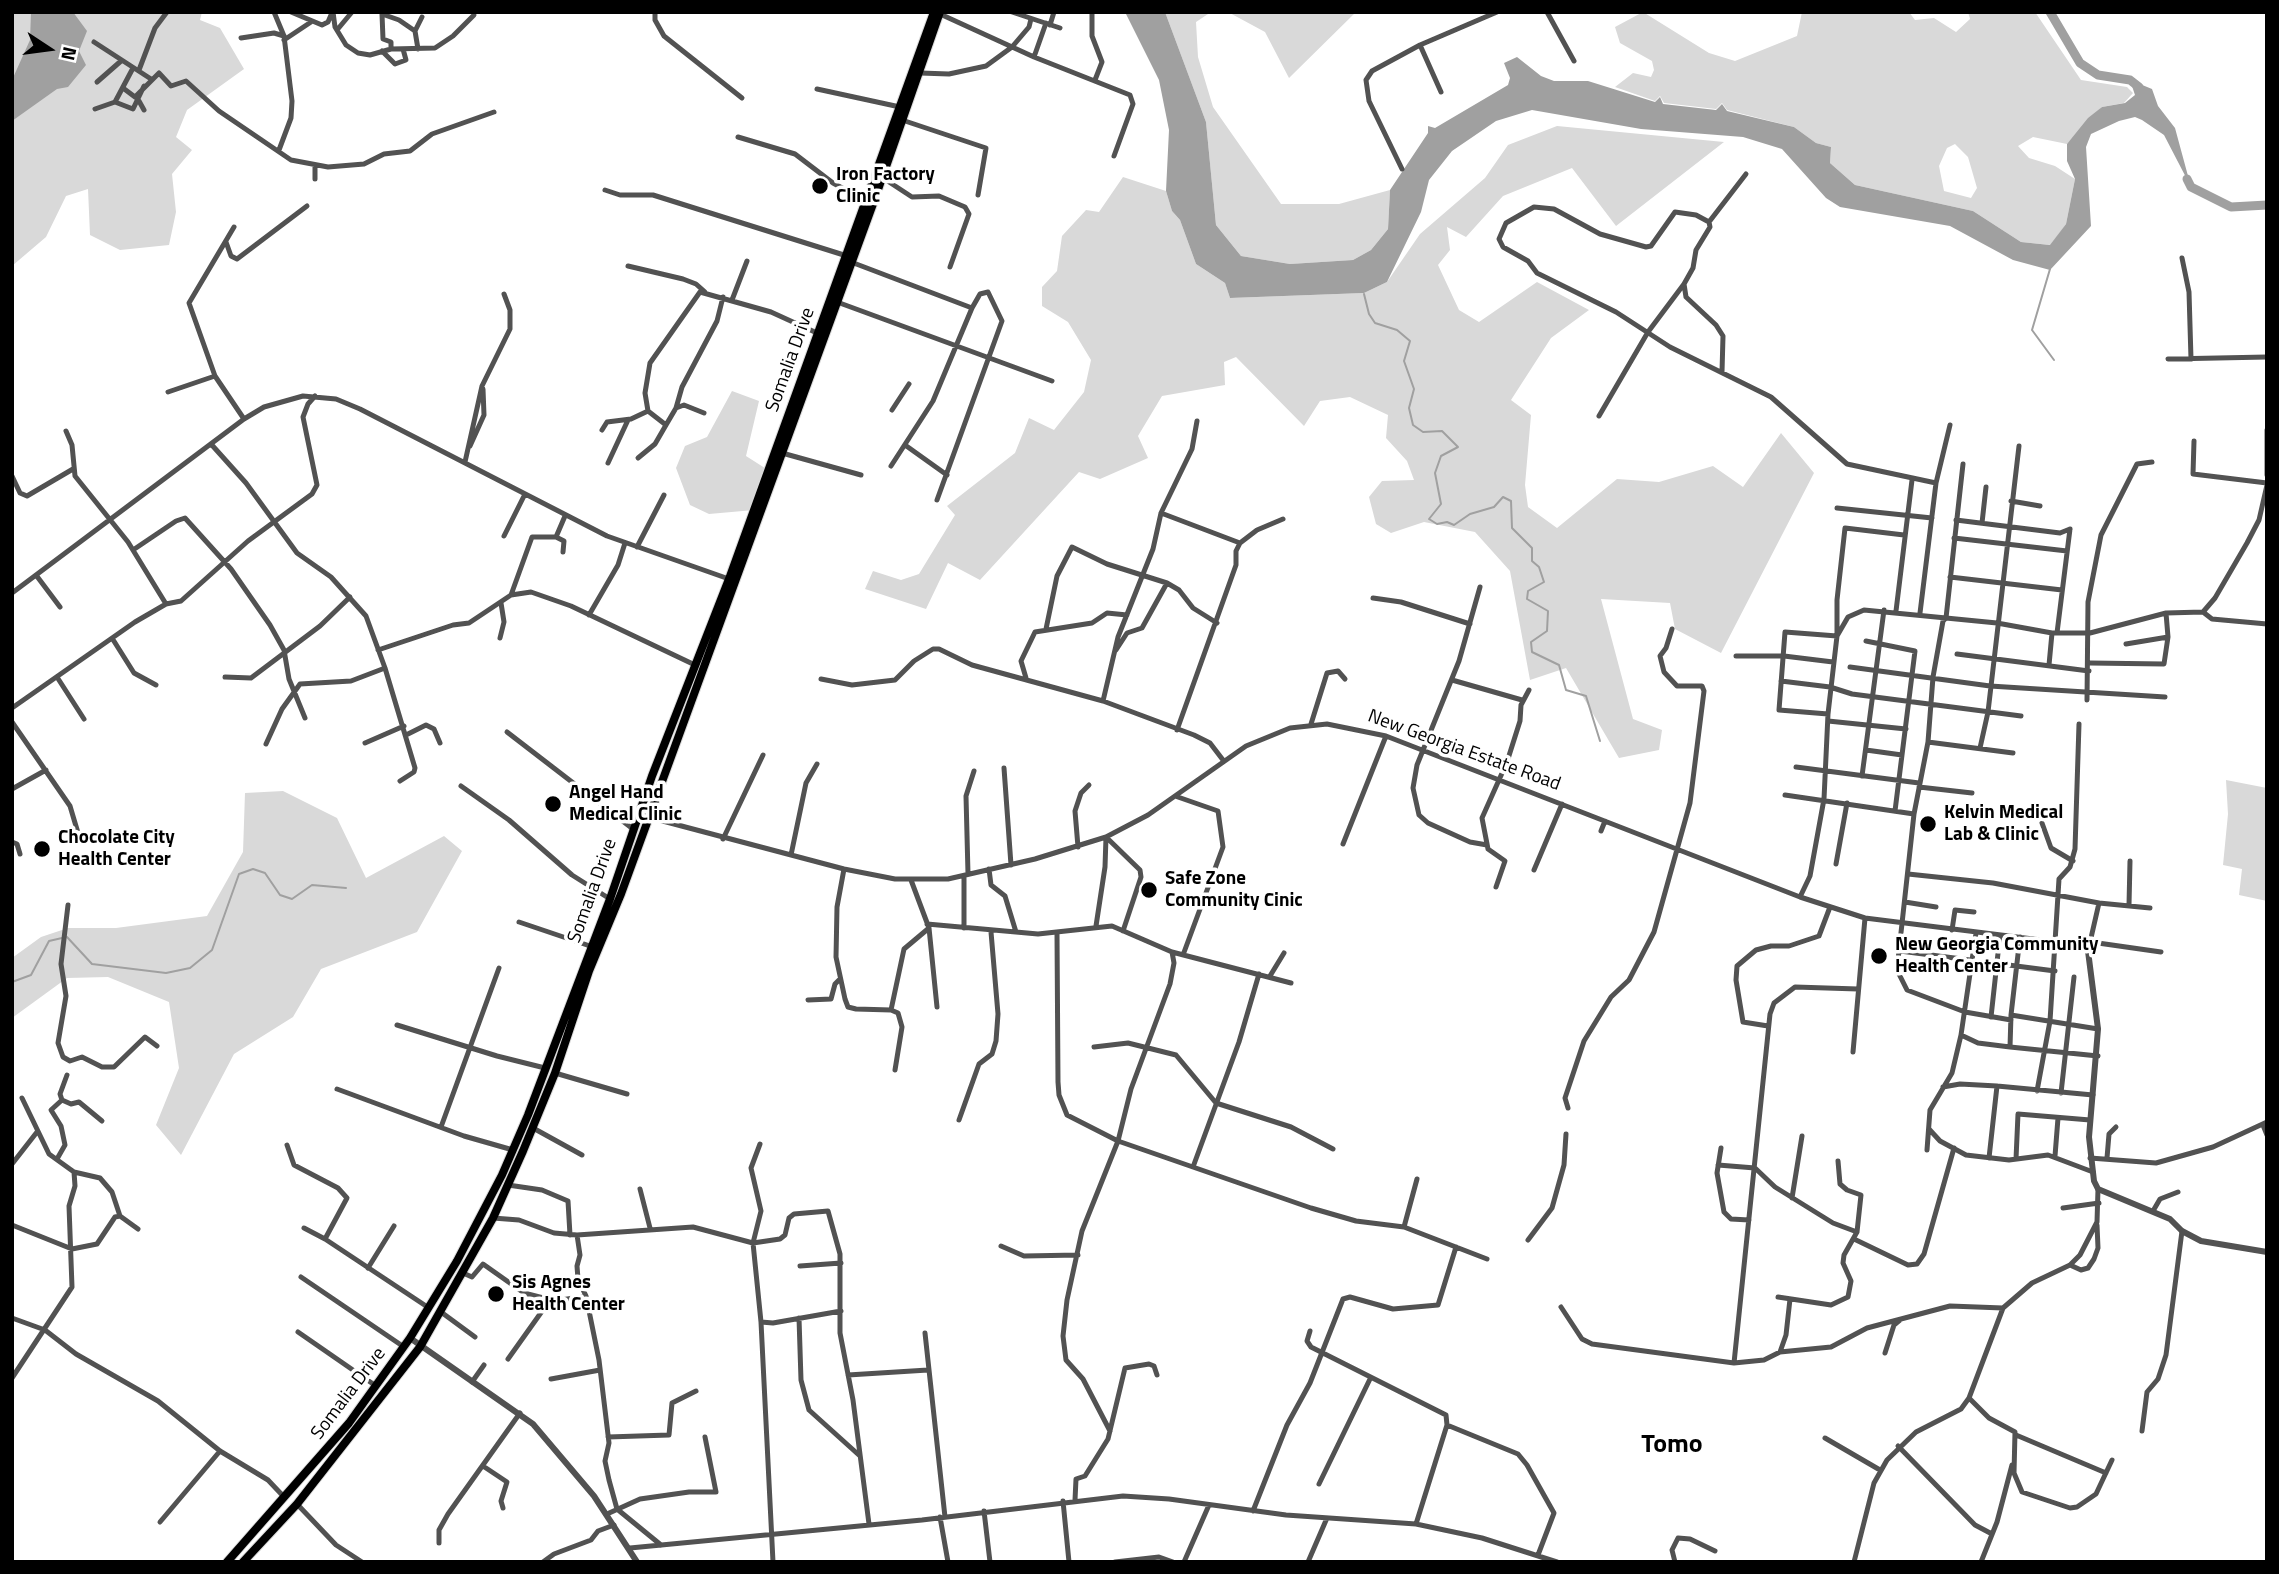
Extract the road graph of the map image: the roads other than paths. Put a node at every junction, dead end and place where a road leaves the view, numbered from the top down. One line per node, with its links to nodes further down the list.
1 (167, 12): 34 (street)
2 (274, 12): 23 (street)
3 (291, 12): 16 (street)
4 (333, 12): 17 (street); 19 (street)
5 (352, 12): 19 (street)
6 (656, 12): 43 (street)
7 (1012, 12): 15 (street)
8 (1054, 12): 18 (street)
9 (1091, 12): 37 (street)
10 (1497, 12): 25 (street)
11 (1547, 12): 33 (street)
12 (938, 13): 26 (street); 35 (main road, Somalia Drive); 46 (main road, Somalia Drive)
13 (474, 15): 29 (street)
14 (422, 17): 21 (street)
15 (1031, 19): 18 (street); 26 (street)
16 (311, 22): 17 (street); 23 (street)
17 (322, 24): 19 (street)
18 (1048, 24): 20 (street); 31 (street)
19 (336, 28): 30 (street)
20 (1060, 28)
21 (415, 31): 27 (street); 29 (street)
22 (241, 38): 23 (street)
23 (284, 38): 52 (street)
24 (94, 42): 32 (street)
25 (1420, 45): 42 (street); 55 (street)
26 (1012, 47): 31 (street); 35 (street)
27 (391, 49): 28 (street); 30 (street)
28 (403, 49): 29 (street); 30 (street)
29 (418, 49)
30 (382, 51)
31 (1034, 57): 37 (street)
32 (121, 61): 34 (street); 38 (street)
33 (1574, 61)
34 (136, 69): 36 (street); 40 (street)
35 (920, 73): 50 (main road, Somalia Drive)
36 (150, 79): 39 (street); 52 (street)
37 (1095, 80): 53 (street)
38 (97, 82)
39 (144, 86): 40 (street); 44 (street)
40 (123, 88): 45 (street)
41 (817, 89): 46 (street)
42 (1441, 92)
43 (742, 98)
44 (139, 101): 45 (street); 48 (street)
45 (115, 102): 47 (street)
46 (900, 107): 61 (main road, Somalia Drive)
47 (95, 109)
48 (144, 110)
49 (494, 112): 54 (street)
50 (902, 120): 57 (main road, Somalia Drive); 60 (street)
51 (738, 137): 61 (street)
52 (279, 150): 54 (street)
53 (1114, 156)
54 (315, 166): 58 (street)
55 (1402, 169)
56 (1746, 174): 63 (street)
57 (883, 178): 67 (main road, Somalia Drive); 70 (street)
58 (315, 179)
59 (605, 190): 67 (street)
60 (978, 195)
61 (866, 201): 67 (main road, Somalia Drive)
62 (307, 206): 65 (street)
63 (1709, 222): 71 (street); 78 (street)
64 (234, 227): 65 (street)
65 (226, 242): 86 (street)
66 (2182, 258): 83 (street)
67 (850, 259): 76 (main road, Somalia Drive); 77 (street); 79 (main road, Somalia Drive)
68 (747, 261): 75 (street)
69 (628, 266): 72 (street)
70 (950, 267)
71 (1684, 284): 78 (street); 85 (street)
72 (705, 292): 74 (street); 94 (street)
73 (504, 294): 89 (street)
74 (723, 297): 75 (street); 92 (street)
75 (732, 300): 79 (street)
76 (837, 302): 80 (street); 110 (main road, Somalia Drive)
77 (972, 308): 80 (street); 84 (street)
78 (1648, 332): 85 (street); 96 (street)
79 (817, 333): 157 (main road, Somalia Drive)
80 (958, 347): 84 (street); 107 (street)
81 (2267, 357): 83 (street)
82 (2168, 359): 83 (street)
83 (2191, 359)
84 (987, 360): 87 (street); 119 (street)
85 (1722, 372): 122 (street)
86 (215, 376): 90 (street); 97 (street)
87 (1052, 381)
88 (909, 384): 93 (street)
89 (482, 386): 109 (street); 109 (street)
90 (168, 392)
91 (315, 396): 97 (street); 112 (street); 139 (street)
92 (677, 408): 95 (street); 100 (street)
93 (892, 410)
94 (648, 411): 98 (street); 100 (street)
95 (704, 412)
96 (1599, 416)
97 (244, 419): 106 (street)
98 (628, 420): 102 (street); 114 (street)
99 (1197, 421): 132 (street)
100 (666, 425): 111 (street)
101 (1950, 425): 123 (street)
102 (602, 430)
103 (2267, 430): 120 (street)
104 (66, 431): 117 (street)
105 (2194, 441): 124 (street)
106 (211, 444): 136 (street); 139 (street)
107 (905, 445): 116 (street); 119 (street)
108 (2019, 446): 129 (street)
109 (467, 452): 112 (street)
110 (782, 453): 118 (street); 280 (main road, Somalia Drive)
111 (638, 458)
112 (465, 462): 126 (street)
113 (2152, 462): 184 (street)
114 (608, 463)
115 (1963, 464): 138 (street)
116 (891, 466)
117 (73, 469): 121 (street); 136 (street)
118 (861, 475)
119 (947, 475): 128 (street)
120 (2267, 475)
121 (12, 476)
122 (1912, 480): 123 (street); 134 (street)
123 (1936, 483): 135 (street)
124 (2267, 484): 172 (street)
125 (1986, 487): 140 (street)
126 (525, 494): 133 (street); 143 (street)
127 (664, 495): 149 (street)
128 (937, 500)
129 (2011, 501): 130 (street); 141 (street)
130 (2040, 506)
131 (1837, 508): 134 (street)
132 (1161, 513): 147 (street); 154 (street)
133 (565, 516): 144 (street); 146 (street)
134 (1907, 516): 135 (street); 142 (street)
135 (1932, 518): 173 (street)
136 (111, 519): 150 (street); 155 (street)
137 (1283, 519): 147 (street)
138 (1956, 520): 140 (street); 145 (street)
139 (274, 523): 153 (street); 164 (street)
140 (1982, 523): 141 (street)
141 (2007, 526): 148 (street); 151 (street)
142 (1905, 535): 170 (street); 185 (street)
143 (505, 536)
144 (556, 537): 152 (street); 163 (street)
145 (1954, 538): 148 (street); 156 (street)
146 (625, 543): 149 (street); 174 (street)
147 (1240, 543): 177 (street)
148 (2005, 544): 151 (street); 159 (street)
149 (637, 547): 157 (street)
150 (133, 550): 153 (street); 167 (street)
151 (2067, 551): 161 (street)
152 (564, 552)
153 (225, 562): 167 (street); 192 (street)
154 (1144, 573): 158 (street); 175 (street); 181 (street)
155 (36, 575): 162 (street); 168 (street)
156 (1950, 577): 159 (street); 176 (street)
157 (729, 579): 200 (main road, Somalia Drive)
158 (1167, 583): 177 (street); 194 (street)
159 (2001, 583): 161 (street); 178 (street)
160 (1480, 587): 179 (street)
161 (2062, 590): 183 (street)
162 (12, 593)
163 (511, 595): 166 (street); 174 (street)
164 (350, 597): 192 (street); 193 (street)
165 (1373, 598): 179 (street)
166 (501, 603): 188 (street); 193 (street)
167 (166, 604): 187 (street)
168 (60, 607)
169 (1884, 610): 170 (street); 185 (street); 191 (street)
170 (1896, 611): 173 (street)
171 (2166, 612): 172 (street); 184 (street); 186 (street)
172 (2203, 612): 180 (street)
173 (1920, 613): 176 (street)
174 (589, 615): 200 (street)
175 (1127, 615): 181 (street); 194 (street)
176 (1946, 618): 178 (street); 209 (street)
177 (1217, 623): 243 (street)
178 (1997, 623): 183 (street); 198 (street)
179 (1470, 624): 214 (street)
180 (2267, 624)
181 (1046, 629): 210 (street)
182 (1672, 629): 292 (street)
183 (2054, 633): 184 (street); 201 (street)
184 (2090, 633): 203 (street)
185 (1837, 636): 197 (street); 199 (street)
186 (2168, 637): 190 (street); 203 (street)
187 (112, 638): 207 (street); 217 (street)
188 (500, 638)
189 (1866, 641): 191 (street)
190 (2126, 643)
191 (1880, 644): 205 (street); 206 (street)
192 (284, 650): 208 (street); 211 (street)
193 (378, 650): 204 (street)
194 (1114, 653): 227 (street)
195 (1958, 654): 198 (street)
196 (1736, 656): 197 (street)
197 (1784, 656): 199 (street); 215 (street)
198 (1994, 658): 201 (street); 218 (street)
199 (1833, 662): 219 (street)
200 (695, 665): 280 (main road, Somalia Drive)
201 (2049, 665): 203 (street)
202 (1850, 667): 205 (street)
203 (2089, 667): 221 (street)
204 (385, 668): 216 (street); 241 (street)
205 (1876, 671): 206 (street); 223 (street)
206 (1912, 675): 209 (street); 228 (street)
207 (57, 677): 230 (street); 235 (street)
208 (225, 677)
209 (1933, 677): 218 (street); 229 (street)
210 (1026, 678): 212 (street); 227 (street)
211 (289, 679): 216 (street); 222 (street)
212 (821, 679)
213 (1345, 679): 238 (street)
214 (1452, 680): 225 (street); 252 (street)
215 (1781, 681): 219 (street); 232 (street)
216 (300, 684): 222 (street)
217 (156, 685)
218 (1990, 686): 221 (street); 231 (street)
219 (1830, 687): 223 (street); 232 (street)
220 (1529, 690): 225 (street)
221 (2088, 692): 224 (street); 226 (street)
222 (294, 693): 234 (street); 250 (street)
223 (1873, 697): 228 (street); 240 (street)
224 (2165, 697)
225 (1522, 700): 265 (street)
226 (2087, 700)
227 (1103, 701): 243 (street)
228 (1909, 701): 229 (street); 242 (street)
229 (1931, 704): 231 (street); 247 (street)
230 (12, 708)
231 (1987, 712): 233 (street); 251 (street)
232 (1828, 714): 236 (street)
233 (2021, 716)
234 (305, 718)
235 (84, 719)
236 (1828, 721): 240 (street); 263 (street)
237 (12, 722): 261 (street)
238 (1311, 723): 246 (street, New Georgia Estate Road); 257 (street, New Georgia Estate Road)
239 (2079, 724): 295 (street)
240 (1869, 725): 242 (street); 253 (street)
241 (404, 726): 245 (street); 248 (street)
242 (1906, 729): 256 (street)
243 (1177, 730): 257 (street)
244 (507, 732): 283 (street)
245 (406, 735): 249 (street); 266 (street)
246 (1386, 736): 252 (street, New Georgia Estate Road); 289 (street)
247 (1928, 742): 251 (street); 269 (street)
248 (365, 743)
249 (440, 743)
250 (266, 744)
251 (1980, 748): 254 (street)
252 (1423, 749): 265 (street, New Georgia Estate Road); 290 (street)
253 (1866, 750): 256 (street); 264 (street)
254 (2013, 753)
255 (763, 755): 286 (street)
256 (1902, 755): 267 (street)
257 (1223, 760): 274 (street, New Georgia Estate Road)
258 (817, 764): 294 (street)
259 (1796, 767): 263 (street)
260 (1004, 768): 297 (street)
261 (47, 770): 271 (street); 288 (street)
262 (974, 771): 303 (street)
263 (1828, 772): 264 (street); 275 (street)
264 (1862, 776): 267 (street)
265 (1499, 780): 277 (street, New Georgia Estate Road); 290 (street)
266 (400, 781)
267 (1899, 781): 269 (street); 278 (street)
268 (1088, 785): 291 (street)
269 (1919, 785): 272 (street); 279 (street)
270 (461, 786): 308 (street)
271 (12, 789)
272 (1972, 793)
273 (1785, 795): 275 (street)
274 (1175, 796): 285 (street, New Georgia Estate Road); 339 (street)
275 (1824, 799): 276 (street); 307 (street)
276 (1847, 803): 278 (street); 298 (street)
277 (1562, 804): 281 (street, New Georgia Estate Road); 301 (street)
278 (1895, 811): 279 (street)
279 (1914, 814): 302 (street)
280 (644, 816): 283 (main road, Somalia Drive); 286 (street, New Georgia Estate Road); 374 (main road, Somalia Drive)
281 (1605, 821): 284 (street); 292 (street, New Georgia Estate Road)
282 (2042, 823): 295 (street)
283 (633, 829): 308 (main road, Somalia Drive)
284 (1601, 831)
285 (1106, 838): 291 (street, New Georgia Estate Road); 321 (street); 324 (street)
286 (723, 839): 294 (street, New Georgia Estate Road)
287 (12, 842): 293 (street)
288 (80, 843)
289 (1343, 844)
290 (1487, 845): 305 (street)
291 (1078, 847): 297 (street, New Georgia Estate Road)
292 (1678, 848): 307 (street, New Georgia Estate Road); 386 (street)
293 (19, 854)
294 (790, 855): 299 (street, New Georgia Estate Road)
295 (2073, 860): 306 (street)
296 (2130, 861): 312 (street)
297 (1011, 864): 300 (street, New Georgia Estate Road)
298 (1836, 864)
299 (844, 869): 304 (street, New Georgia Estate Road); 348 (street)
300 (989, 869): 303 (street, New Georgia Estate Road); 326 (street)
301 (1534, 870)
302 (1908, 874): 306 (street); 309 (street)
303 (966, 875): 304 (street, New Georgia Estate Road); 322 (street)
304 (911, 880): 320 (street)
305 (1496, 887)
306 (2059, 895): 310 (street); 331 (street)
307 (1800, 897): 313 (street, New Georgia Estate Road)
308 (610, 899): 333 (main road, Somalia Drive)
309 (1905, 902): 314 (street); 319 (street)
310 (2099, 903): 312 (street); 332 (street)
311 (68, 905): 363 (street)
312 (2129, 905): 315 (street)
313 (1830, 907): 317 (street, New Georgia Estate Road); 360 (street)
314 (1936, 907)
315 (2150, 908)
316 (1974, 912): 323 (street)
317 (1866, 918): 319 (street, New Georgia Estate Road); 350 (street)
318 (519, 922): 333 (street)
319 (1903, 924): 323 (street, New Georgia Estate Road); 334 (street)
320 (928, 926): 322 (street); 352 (street); 353 (street)
321 (1096, 926): 324 (street); 328 (street)
322 (964, 928): 325 (street)
323 (1952, 930): 327 (street, New Georgia Estate Road)
324 (1123, 931): 336 (street)
325 (991, 932): 326 (street); 388 (street)
326 (1016, 932): 328 (street)
327 (1976, 933): 329 (street, New Georgia Estate Road); 340 (street)
328 (1057, 934): 400 (street)
329 (2000, 935): 330 (street, New Georgia Estate Road); 341 (street)
330 (2020, 937): 331 (street, New Georgia Estate Road); 343 (street)
331 (2057, 942): 335 (street, New Georgia Estate Road); 344 (street)
332 (2091, 942): 335 (street); 337 (street)
333 (590, 946): 372 (main road, Somalia Drive)
334 (1899, 951): 340 (street); 354 (street)
335 (2088, 951): 361 (street)
336 (1172, 952): 339 (street); 366 (street)
337 (2161, 952)
338 (1284, 953): 346 (street)
339 (1183, 955): 345 (street)
340 (1973, 963): 341 (street); 354 (street)
341 (1996, 965): 343 (street); 355 (street)
342 (499, 968): 364 (street)
343 (2016, 968): 344 (street); 356 (street)
344 (2055, 971): 357 (street)
345 (1259, 974): 346 (street); 385 (street)
346 (1270, 976): 349 (street)
347 (2074, 976): 358 (street)
348 (840, 979): 351 (street); 353 (street)
349 (1291, 983)
350 (1858, 989): 360 (street); 369 (street)
351 (808, 1000)
352 (937, 1007)
353 (891, 1010): 373 (street)
354 (1965, 1012): 355 (street); 362 (street)
355 (1991, 1017): 356 (street)
356 (2011, 1018): 357 (street); 367 (street)
357 (2050, 1021): 358 (street); 368 (street)
358 (2069, 1024): 361 (street); 370 (street)
359 (397, 1025): 364 (street)
360 (1768, 1026): 419 (street)
361 (2098, 1028): 371 (street)
362 (1961, 1035): 367 (street); 377 (street)
363 (157, 1046)
364 (468, 1046): 372 (street); 392 (street)
365 (1094, 1047): 366 (street)
366 (1148, 1047): 385 (street); 400 (street)
367 (2010, 1047): 368 (street)
368 (2045, 1050): 370 (street); 379 (street)
369 (1853, 1052)
370 (2065, 1053): 371 (street); 380 (street)
371 (2098, 1056): 382 (street)
372 (545, 1068): 406 (main road, Somalia Drive)
373 (895, 1070)
374 (555, 1073): 381 (street); 394 (main road, Somalia Drive)
375 (66, 1075): 384 (street)
376 (1997, 1086): 377 (street); 379 (street); 410 (street)
377 (1943, 1087): 395 (street)
378 (337, 1089): 392 (street)
379 (2037, 1091): 380 (street)
380 (2061, 1093): 382 (street)
381 (627, 1094)
382 (2093, 1095): 389 (street)
383 (22, 1098): 396 (street)
384 (62, 1100): 390 (street); 414 (street)
385 (1216, 1102): 404 (street); 418 (street)
386 (1568, 1108)
387 (2058, 1118): 389 (street); 409 (street); 413 (street)
388 (959, 1120)
389 (2090, 1120): 411 (street)
390 (102, 1121)
391 (2265, 1124): 398 (street); 412 (street)
392 (441, 1127): 406 (street)
393 (2116, 1127): 412 (street)
394 (533, 1128): 408 (street); 423 (main road, Somalia Drive)
395 (1929, 1129): 403 (street); 407 (street)
396 (37, 1132): 414 (street); 416 (street)
397 (1566, 1134): 446 (street)
398 (2267, 1135)
399 (1802, 1136): 427 (street)
400 (1118, 1141): 418 (street); 452 (street)
401 (760, 1144): 447 (street)
402 (287, 1145): 444 (street)
403 (1954, 1148): 410 (street); 445 (street)
404 (1333, 1149)
405 (1721, 1149): 417 (street)
406 (513, 1150): 465 (main road, Somalia Drive)
407 (1927, 1150)
408 (582, 1155)
409 (2055, 1156): 413 (street); 421 (street)
410 (1989, 1158): 413 (street)
411 (2090, 1158): 412 (street); 421 (street)
412 (2107, 1158)
413 (2016, 1159)
414 (57, 1160): 420 (street)
415 (1838, 1161): 442 (street)
416 (12, 1164)
417 (1718, 1165): 419 (street); 433 (street)
418 (1193, 1167): 437 (street)
419 (1755, 1168): 427 (street); 433 (street)
420 (75, 1172): 431 (street); 450 (street)
421 (2093, 1172): 425 (street)
422 (1417, 1179): 437 (street)
423 (508, 1185): 432 (main road, Somalia Drive); 443 (street)
424 (640, 1189): 439 (street)
425 (2098, 1189): 428 (street); 430 (street)
426 (2178, 1192): 430 (street)
427 (1792, 1198): 442 (street)
428 (2099, 1203): 429 (street); 434 (street)
429 (2063, 1208)
430 (2153, 1211): 441 (street)
431 (120, 1216): 440 (street); 450 (street)
432 (492, 1218): 443 (street); 458 (main road, Somalia Drive)
433 (1749, 1220): 485 (street)
434 (2097, 1222): 455 (street); 455 (street)
435 (12, 1225): 450 (street)
436 (394, 1226): 457 (street)
437 (1404, 1227): 449 (street)
438 (304, 1228): 444 (street)
439 (650, 1228): 443 (street); 447 (street)
440 (138, 1229)
441 (2182, 1231): 451 (street); 503 (street)
442 (1857, 1232): 445 (street)
443 (573, 1235): 460 (street)
444 (325, 1239): 457 (street)
445 (1854, 1239): 462 (street)
446 (1528, 1240)
447 (753, 1244): 454 (street); 472 (street)
448 (1001, 1246): 452 (street)
449 (1456, 1247): 453 (street); 481 (street)
450 (72, 1249): 473 (street)
451 (2267, 1252)
452 (1077, 1255): 502 (street)
453 (1487, 1259)
454 (841, 1263): 456 (street); 467 (street)
455 (2070, 1265): 466 (street)
456 (800, 1266)
457 (368, 1268): 465 (street)
458 (463, 1273): 463 (street); 468 (main road, Somalia Drive)
459 (301, 1277): 479 (street)
460 (586, 1296): 463 (street); 489 (street)
461 (1778, 1297): 462 (street)
462 (1790, 1299): 482 (street)
463 (550, 1300): 484 (street)
464 (1561, 1307): 485 (street)
465 (429, 1308): 478 (main road, Somalia Drive)
466 (2003, 1308): 471 (street); 499 (street)
467 (841, 1311): 470 (street); 491 (street)
468 (441, 1312): 477 (street); 480 (main road, Somalia Drive)
469 (12, 1318): 473 (street)
470 (799, 1318): 472 (street); 510 (street)
471 (1900, 1320): 482 (street); 483 (street)
472 (761, 1322): 533 (street)
473 (46, 1330): 488 (street); 509 (street)
474 (1310, 1331): 481 (street)
475 (298, 1332): 497 (street)
476 (925, 1333): 490 (street)
477 (475, 1337)
478 (410, 1338): 479 (main road, Somalia Drive); 480 (street)
479 (404, 1347): 497 (main road, Somalia Drive)
480 (421, 1347): 496 (street); 520 (main road, Somalia Drive)
481 (1323, 1352): 495 (street); 525 (street)
482 (1780, 1352): 485 (street)
483 (1885, 1353)
484 (508, 1359)
485 (1734, 1363)
486 (12, 1364): 488 (street)
487 (484, 1365): 496 (street)
488 (20, 1368): 493 (street)
489 (600, 1370): 494 (street); 505 (street)
490 (928, 1370): 491 (street); 527 (street)
491 (848, 1375): 510 (street)
492 (1157, 1375): 502 (street)
493 (12, 1378)
494 (551, 1379)
495 (1370, 1379): 501 (street); 516 (street)
496 (472, 1382): 500 (street)
497 (376, 1386): 517 (main road, Somalia Drive)
498 (696, 1391): 505 (street)
499 (1969, 1398): 504 (street); 508 (street)
500 (520, 1413): 513 (street); 526 (street)
501 (1447, 1425): 531 (street); 539 (street)
502 (1110, 1431): 518 (street)
503 (2142, 1431)
504 (2016, 1435): 512 (street); 515 (street)
505 (608, 1437): 523 (street)
506 (705, 1437): 523 (street)
507 (1825, 1438): 514 (street)
508 (1898, 1446): 514 (street); 534 (street)
509 (220, 1451): 517 (street); 529 (street)
510 (860, 1456): 530 (street)
511 (2112, 1460): 515 (street)
512 (2013, 1462): 515 (street); 534 (street)
513 (483, 1466): 522 (street); 535 (street)
514 (1880, 1470): 555 (street)
515 (2106, 1473)
516 (1319, 1484)
517 (285, 1498): 540 (main road, Somalia Drive)
518 (1074, 1500): 519 (street); 521 (street)
519 (1063, 1501): 524 (street); 548 (street)
520 (297, 1504): 541 (main road, Somalia Drive); 542 (street)
521 (1209, 1505): 525 (street); 551 (street)
522 (503, 1508)
523 (617, 1509): 526 (street); 536 (street)
524 (984, 1511): 527 (street); 547 (street)
525 (1253, 1511): 528 (street)
526 (607, 1514): 532 (street)
527 (943, 1517): 530 (street); 546 (street)
528 (1327, 1518): 531 (street); 552 (street)
529 (160, 1522)
530 (869, 1524): 533 (street)
531 (1416, 1524): 539 (street)
532 (614, 1525): 537 (street); 543 (street)
533 (772, 1534): 536 (street); 545 (street)
534 (1992, 1534): 556 (street)
535 (439, 1543)
536 (661, 1545): 537 (street)
537 (630, 1548): 544 (street)
538 (1714, 1551): 554 (street)
539 (1538, 1555): 553 (street)
540 (227, 1562)
541 (243, 1562)
542 (362, 1562)
543 (543, 1562)
544 (637, 1562)
545 (773, 1562)
546 (948, 1562)
547 (990, 1562)
548 (1069, 1562)
549 (1115, 1562): 550 (street)
550 (1173, 1562)
551 (1184, 1562)
552 (1308, 1562)
553 (1557, 1562)
554 (1675, 1562)
555 (1854, 1562)
556 (1980, 1562)

